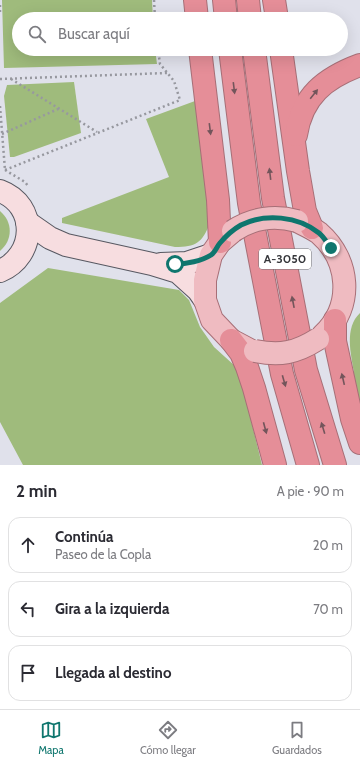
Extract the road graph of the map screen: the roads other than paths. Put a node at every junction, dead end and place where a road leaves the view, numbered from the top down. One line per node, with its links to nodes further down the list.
1 (195, 0): 5 (highway)
2 (224, 0): 6 (highway)
3 (248, 0): 7 (highway)
4 (274, 0): 8 (highway)
5 (196, 12)
6 (225, 12)
7 (249, 12)
8 (276, 12)
9 (201, 56): 18 (highway, one-way to 18)
10 (231, 56): 30 (highway, A-3050, one-way to 30)
11 (255, 56): 31 (highway, A-3050, one-way to 11)
12 (282, 56): 14 (highway)
13 (360, 65): 14 (highway, one-way to 13)
14 (295, 142): 17 (highway)
15 (0, 191): 16 (street)
16 (27, 222): 19 (street); 23 (street)
17 (305, 225): 18 (main road, bridge); 20 (main road)
18 (221, 243): 21 (street); 25 (main road)
19 (66, 245): 21 (street); 23 (street)
20 (337, 256): 22 (main road); 26 (main road)
21 (152, 264): 25 (street)
22 (360, 266)
23 (5, 268)
24 (360, 295): 26 (main road)
25 (205, 300): 27 (main road)
26 (337, 315): 27 (main road, bridge); 28 (highway, one-way to 26)
27 (231, 340): 29 (highway, one-way to 29)
28 (360, 443)
29 (275, 465)
30 (308, 465)
31 (335, 465)

